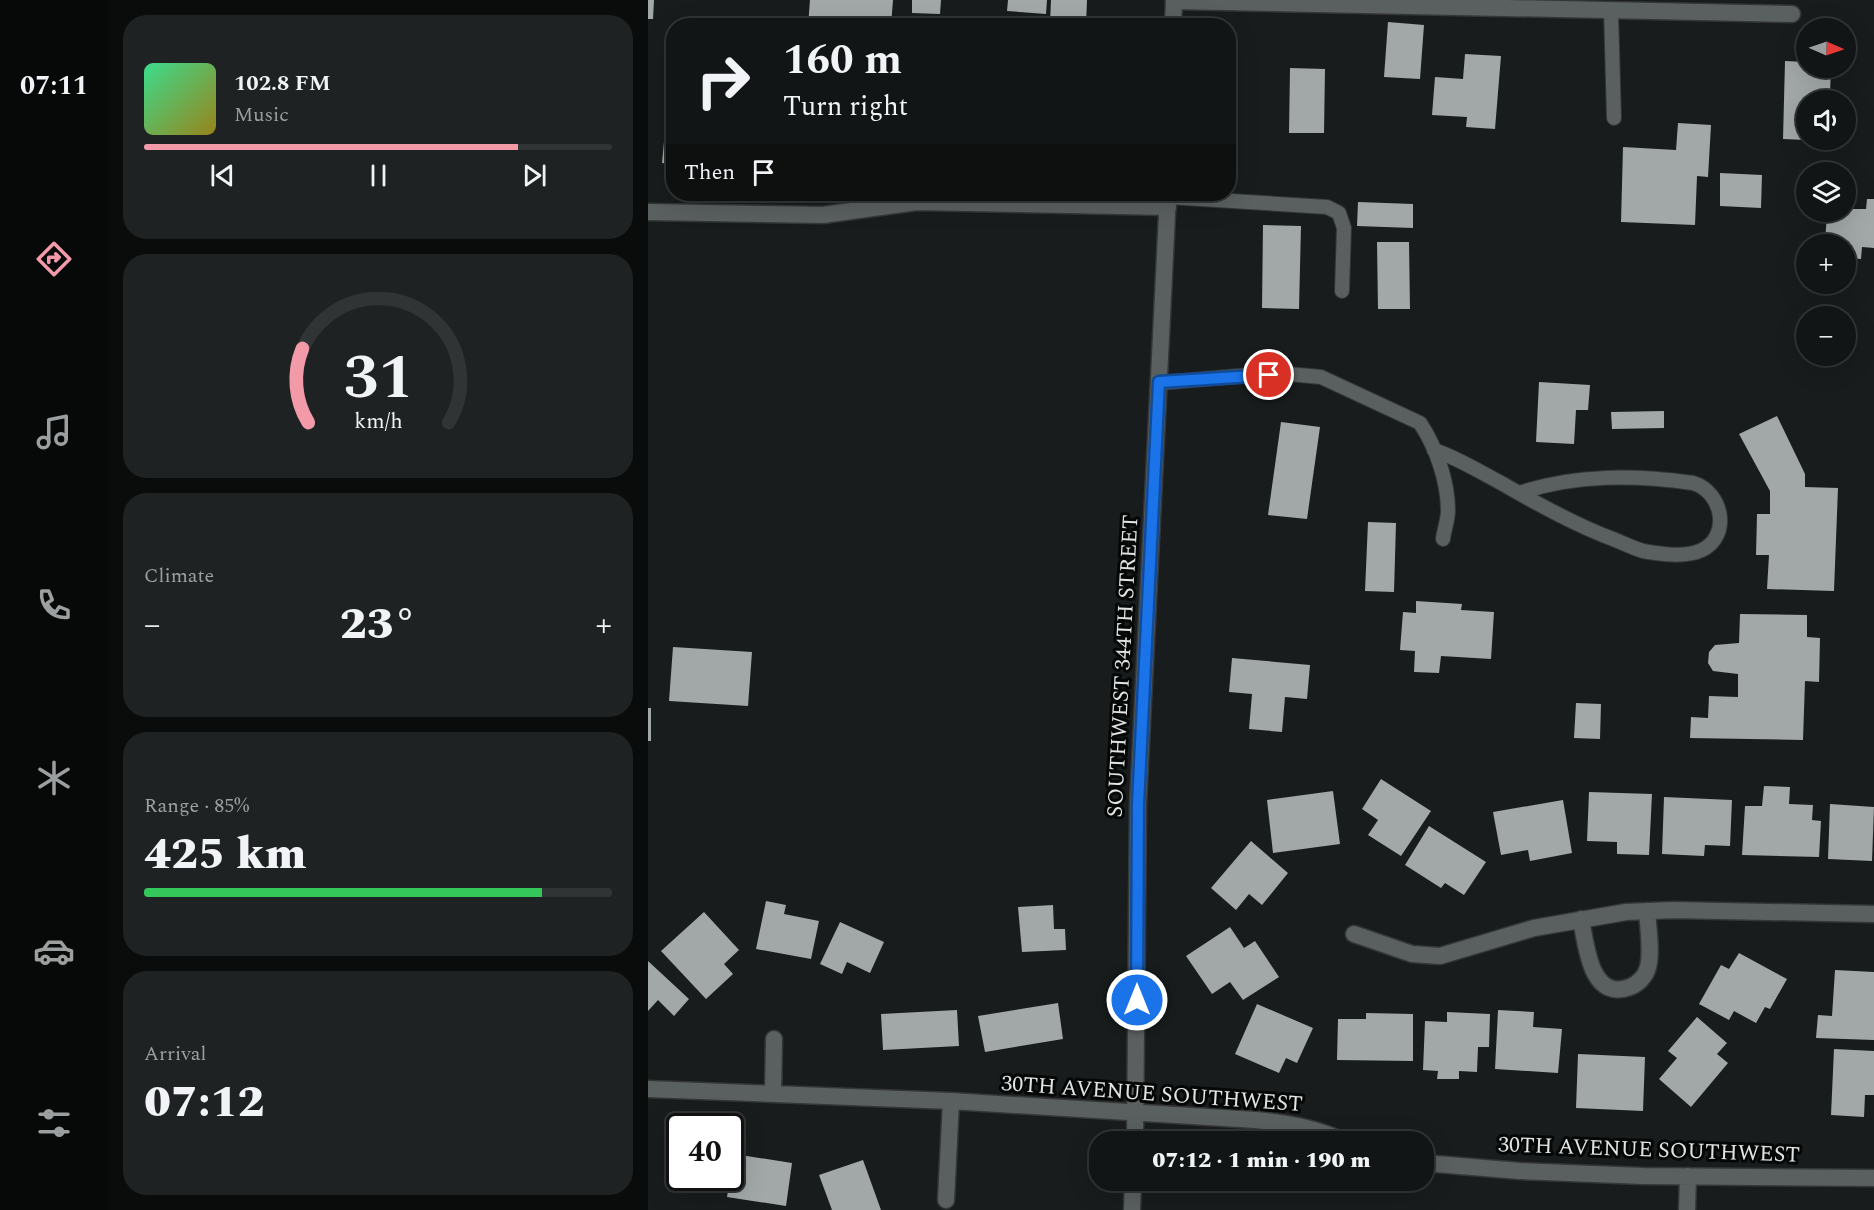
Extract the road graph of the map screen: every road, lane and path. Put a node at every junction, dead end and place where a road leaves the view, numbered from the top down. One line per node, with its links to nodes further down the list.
1 (1172, 0): 2 (street); 4 (street)
2 (1611, 10): 3 (street); 5 (lane)
3 (1792, 14)
4 (1173, 18)
5 (1614, 118)
6 (1001, 201): 9 (street)
7 (1168, 201): 11 (street, SOUTHWEST 344TH STREET)
8 (1208, 201): 10 (lane)
9 (648, 212)
10 (1342, 291)
11 (1159, 382): 12 (lane); 23 (street, SOUTHWEST 344TH STREET)
12 (1434, 450): 13 (lane); 14 (lane)
13 (1519, 493): 13 (lane)
14 (1443, 539)
15 (1647, 911): 16 (street); 17 (street); 17 (street)
16 (1874, 914)
17 (1581, 919): 18 (street)
18 (1354, 934)
19 (774, 1039): 21 (street)
20 (648, 1089): 21 (street, 30TH AVENUE SOUTHWEST)
21 (773, 1094): 22 (street, 30TH AVENUE SOUTHWEST)
22 (951, 1101): 23 (street, 30TH AVENUE SOUTHWEST); 30 (street)
23 (1136, 1114): 24 (street, SOUTHWEST 344TH STREET); 25 (street, 30TH AVENUE SOUTHWEST)
24 (1135, 1131)
25 (1322, 1131)
26 (1434, 1164): 27 (street, 30TH AVENUE SOUTHWEST)
27 (1688, 1176): 28 (street, 30TH AVENUE SOUTHWEST); 32 (street)
28 (1874, 1178)
29 (1133, 1191): 31 (street)
30 (946, 1200)
31 (1132, 1210)
32 (1687, 1210)

